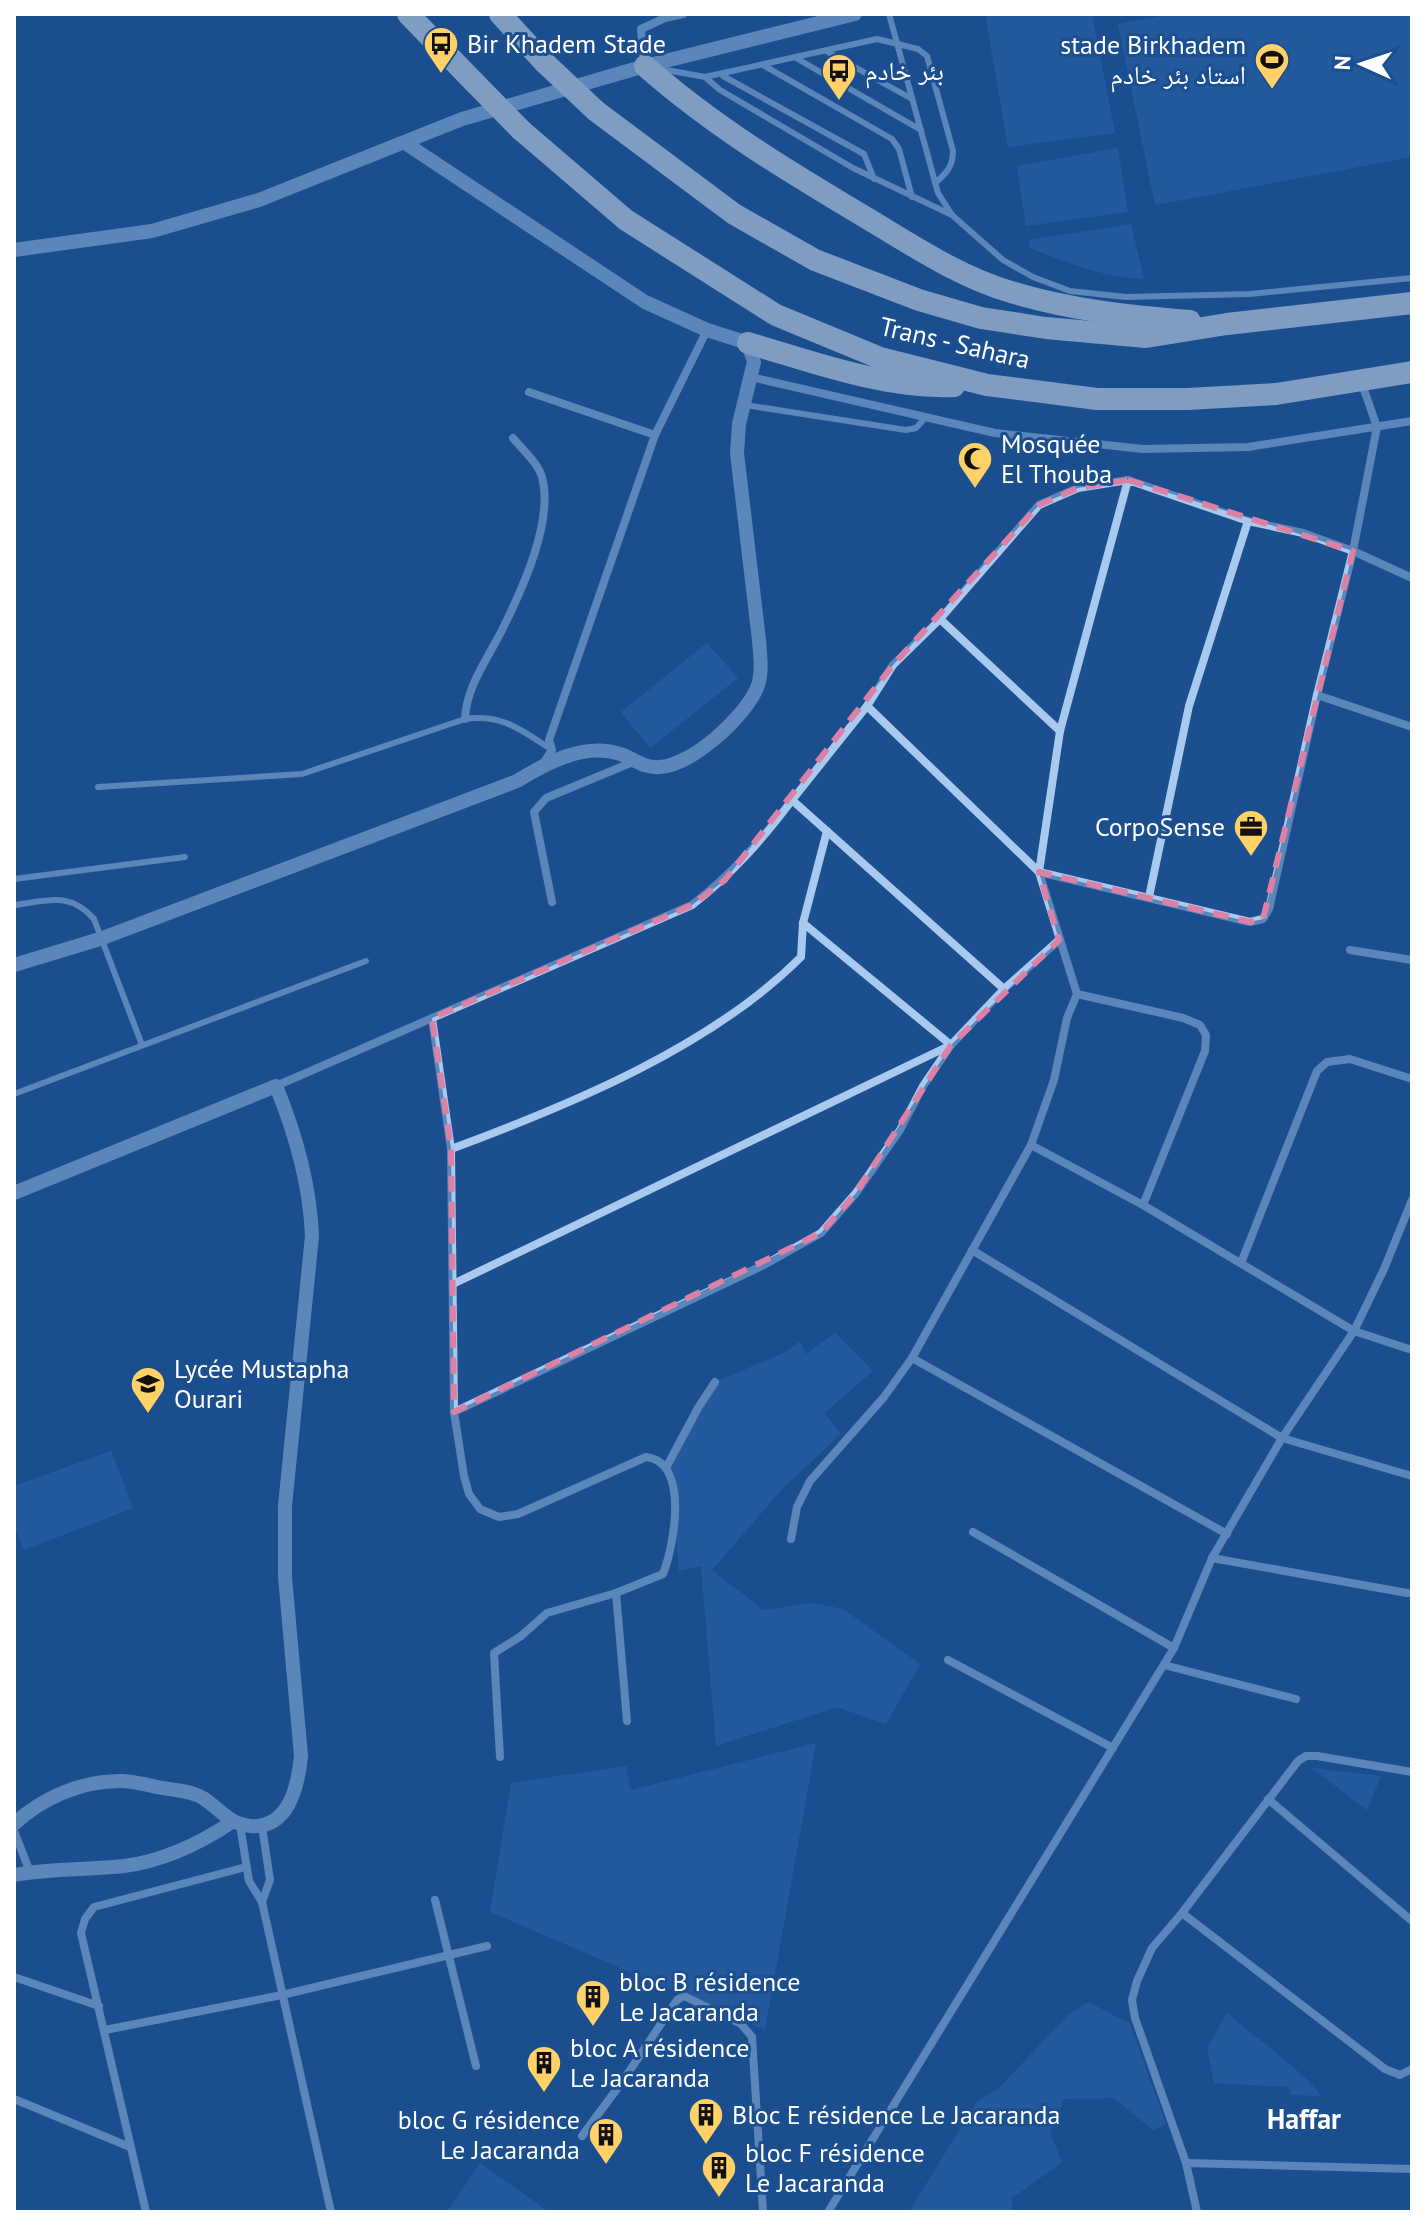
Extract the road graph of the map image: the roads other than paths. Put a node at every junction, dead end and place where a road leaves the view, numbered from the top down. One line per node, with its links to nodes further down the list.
1 (408, 14): 29 (highway, Trans - Sahara, bridge)
2 (500, 14): 23 (highway, Trans - Sahara, bridge)
3 (683, 14): 10 (street)
4 (855, 14): 10 (street)
5 (889, 14): 6 (lane)
6 (896, 43): 7 (lane); 13 (lane); 17 (lane)
7 (826, 51): 8 (lane); 13 (lane)
8 (794, 58): 9 (lane); 14 (lane)
9 (763, 65): 11 (lane); 18 (lane)
10 (645, 66): 12 (lane); 15 (street); 23 (highway)
11 (722, 75): 12 (lane); 16 (lane)
12 (705, 77): 16 (lane)
13 (912, 99): 14 (lane)
14 (921, 130): 17 (lane)
15 (405, 143): 20 (street); 24 (street)
16 (874, 179): 18 (lane)
17 (935, 183): 19 (lane)
18 (912, 197): 19 (lane)
19 (952, 215): 21 (lane)
20 (14, 250)
21 (1412, 278)
22 (1412, 303): 23 (highway, Trans - Sahara)
23 (1227, 324)
24 (707, 330): 25 (street); 35 (street)
25 (748, 343): 27 (street); 29 (highway)
26 (1412, 372): 28 (highway, Trans - Sahara)
27 (751, 377): 31 (street); 32 (street)
28 (1360, 380): 29 (highway, Trans - Sahara); 34 (street)
29 (987, 385)
30 (529, 392): 35 (street)
31 (743, 405): 32 (lane); 48 (street)
32 (926, 417): 34 (street)
33 (1412, 421): 34 (street)
34 (1377, 427): 39 (street)
35 (655, 435): 47 (street)
36 (513, 438): 44 (street)
37 (1128, 480): 38 (street); 41 (street); 46 (street)
38 (1248, 521): 39 (street); 56 (street)
39 (1353, 551): 40 (street); 42 (street)
40 (1412, 578)
41 (940, 619): 43 (street); 46 (street)
42 (1317, 695): 45 (street); 56 (street)
43 (867, 706): 51 (street); 54 (street)
44 (465, 719): 47 (lane); 50 (lane)
45 (1412, 727)
46 (1060, 731): 54 (street)
47 (552, 750): 49 (street)
48 (633, 762): 49 (street); 57 (street)
49 (543, 765): 60 (street)
50 (98, 787)
51 (792, 800): 52 (street); 68 (street)
52 (827, 831): 59 (street); 66 (street)
53 (185, 857): 55 (lane)
54 (1039, 872): 56 (street); 61 (street)
55 (14, 879)
56 (1149, 897)
57 (552, 902)
58 (14, 905): 60 (lane)
59 (803, 923): 70 (street); 75 (street)
60 (100, 939): 65 (street); 69 (lane)
61 (1059, 940): 66 (street); 67 (street)
62 (1350, 950): 63 (street)
63 (1412, 960)
64 (366, 961): 69 (lane)
65 (14, 965)
66 (1004, 989): 70 (street)
67 (1077, 994): 74 (street); 78 (street)
68 (432, 1018): 72 (street); 75 (street)
69 (142, 1045): 73 (lane)
70 (951, 1045): 82 (street); 87 (street)
71 (1412, 1079): 81 (street)
72 (276, 1086): 76 (street); 108 (street)
73 (14, 1094)
74 (1031, 1145): 78 (street); 80 (street)
75 (451, 1149): 82 (street)
76 (14, 1193)
77 (1412, 1200): 79 (street)
78 (1143, 1205): 81 (street)
79 (1408, 1223): 83 (street)
80 (972, 1250): 85 (street); 88 (street)
81 (1241, 1263): 83 (street)
82 (453, 1284): 87 (street)
83 (1354, 1331): 84 (street); 88 (street)
84 (1412, 1350)
85 (912, 1358): 92 (street); 93 (street)
86 (715, 1382): 89 (street)
87 (454, 1412): 89 (street)
88 (1282, 1438): 90 (street); 92 (street)
89 (667, 1466): 95 (street)
90 (1412, 1476)
91 (973, 1532): 97 (street)
92 (1227, 1534): 94 (street)
93 (791, 1539)
94 (1212, 1558): 96 (street); 97 (street)
95 (616, 1593): 101 (street); 103 (street)
96 (1407, 1593)
97 (1174, 1648): 99 (street)
98 (948, 1660): 102 (street)
99 (1164, 1665): 100 (street); 102 (street)
100 (1296, 1699)
101 (627, 1721)
102 (1113, 1748): 133 (street)
103 (500, 1757)
104 (1412, 1772): 105 (street)
105 (1268, 1799): 115 (street); 116 (street)
106 (236, 1823): 107 (street); 108 (street); 110 (street); 111 (street)
107 (14, 1824)
108 (262, 1826): 114 (street)
109 (14, 1831): 111 (street)
110 (246, 1867): 114 (street); 121 (street)
111 (30, 1872): 112 (street)
112 (14, 1875)
113 (435, 1900): 118 (street)
114 (262, 1902): 120 (street)
115 (1182, 1913): 124 (street); 128 (street)
116 (1412, 1921)
117 (487, 1946): 118 (street)
118 (449, 1955): 120 (street); 123 (street)
119 (14, 1977): 121 (street)
120 (282, 1995): 122 (street); 131 (street)
121 (99, 2006): 122 (street)
122 (105, 2030): 127 (street)
123 (476, 2066)
124 (1412, 2069)
125 (14, 2099): 127 (street)
126 (582, 2136): 132 (street)
127 (130, 2147): 130 (street)
128 (1186, 2163): 129 (street); 134 (street)
129 (1412, 2169)
130 (146, 2212)
131 (331, 2212)
132 (763, 2212)
133 (828, 2212)
134 (1197, 2212)

